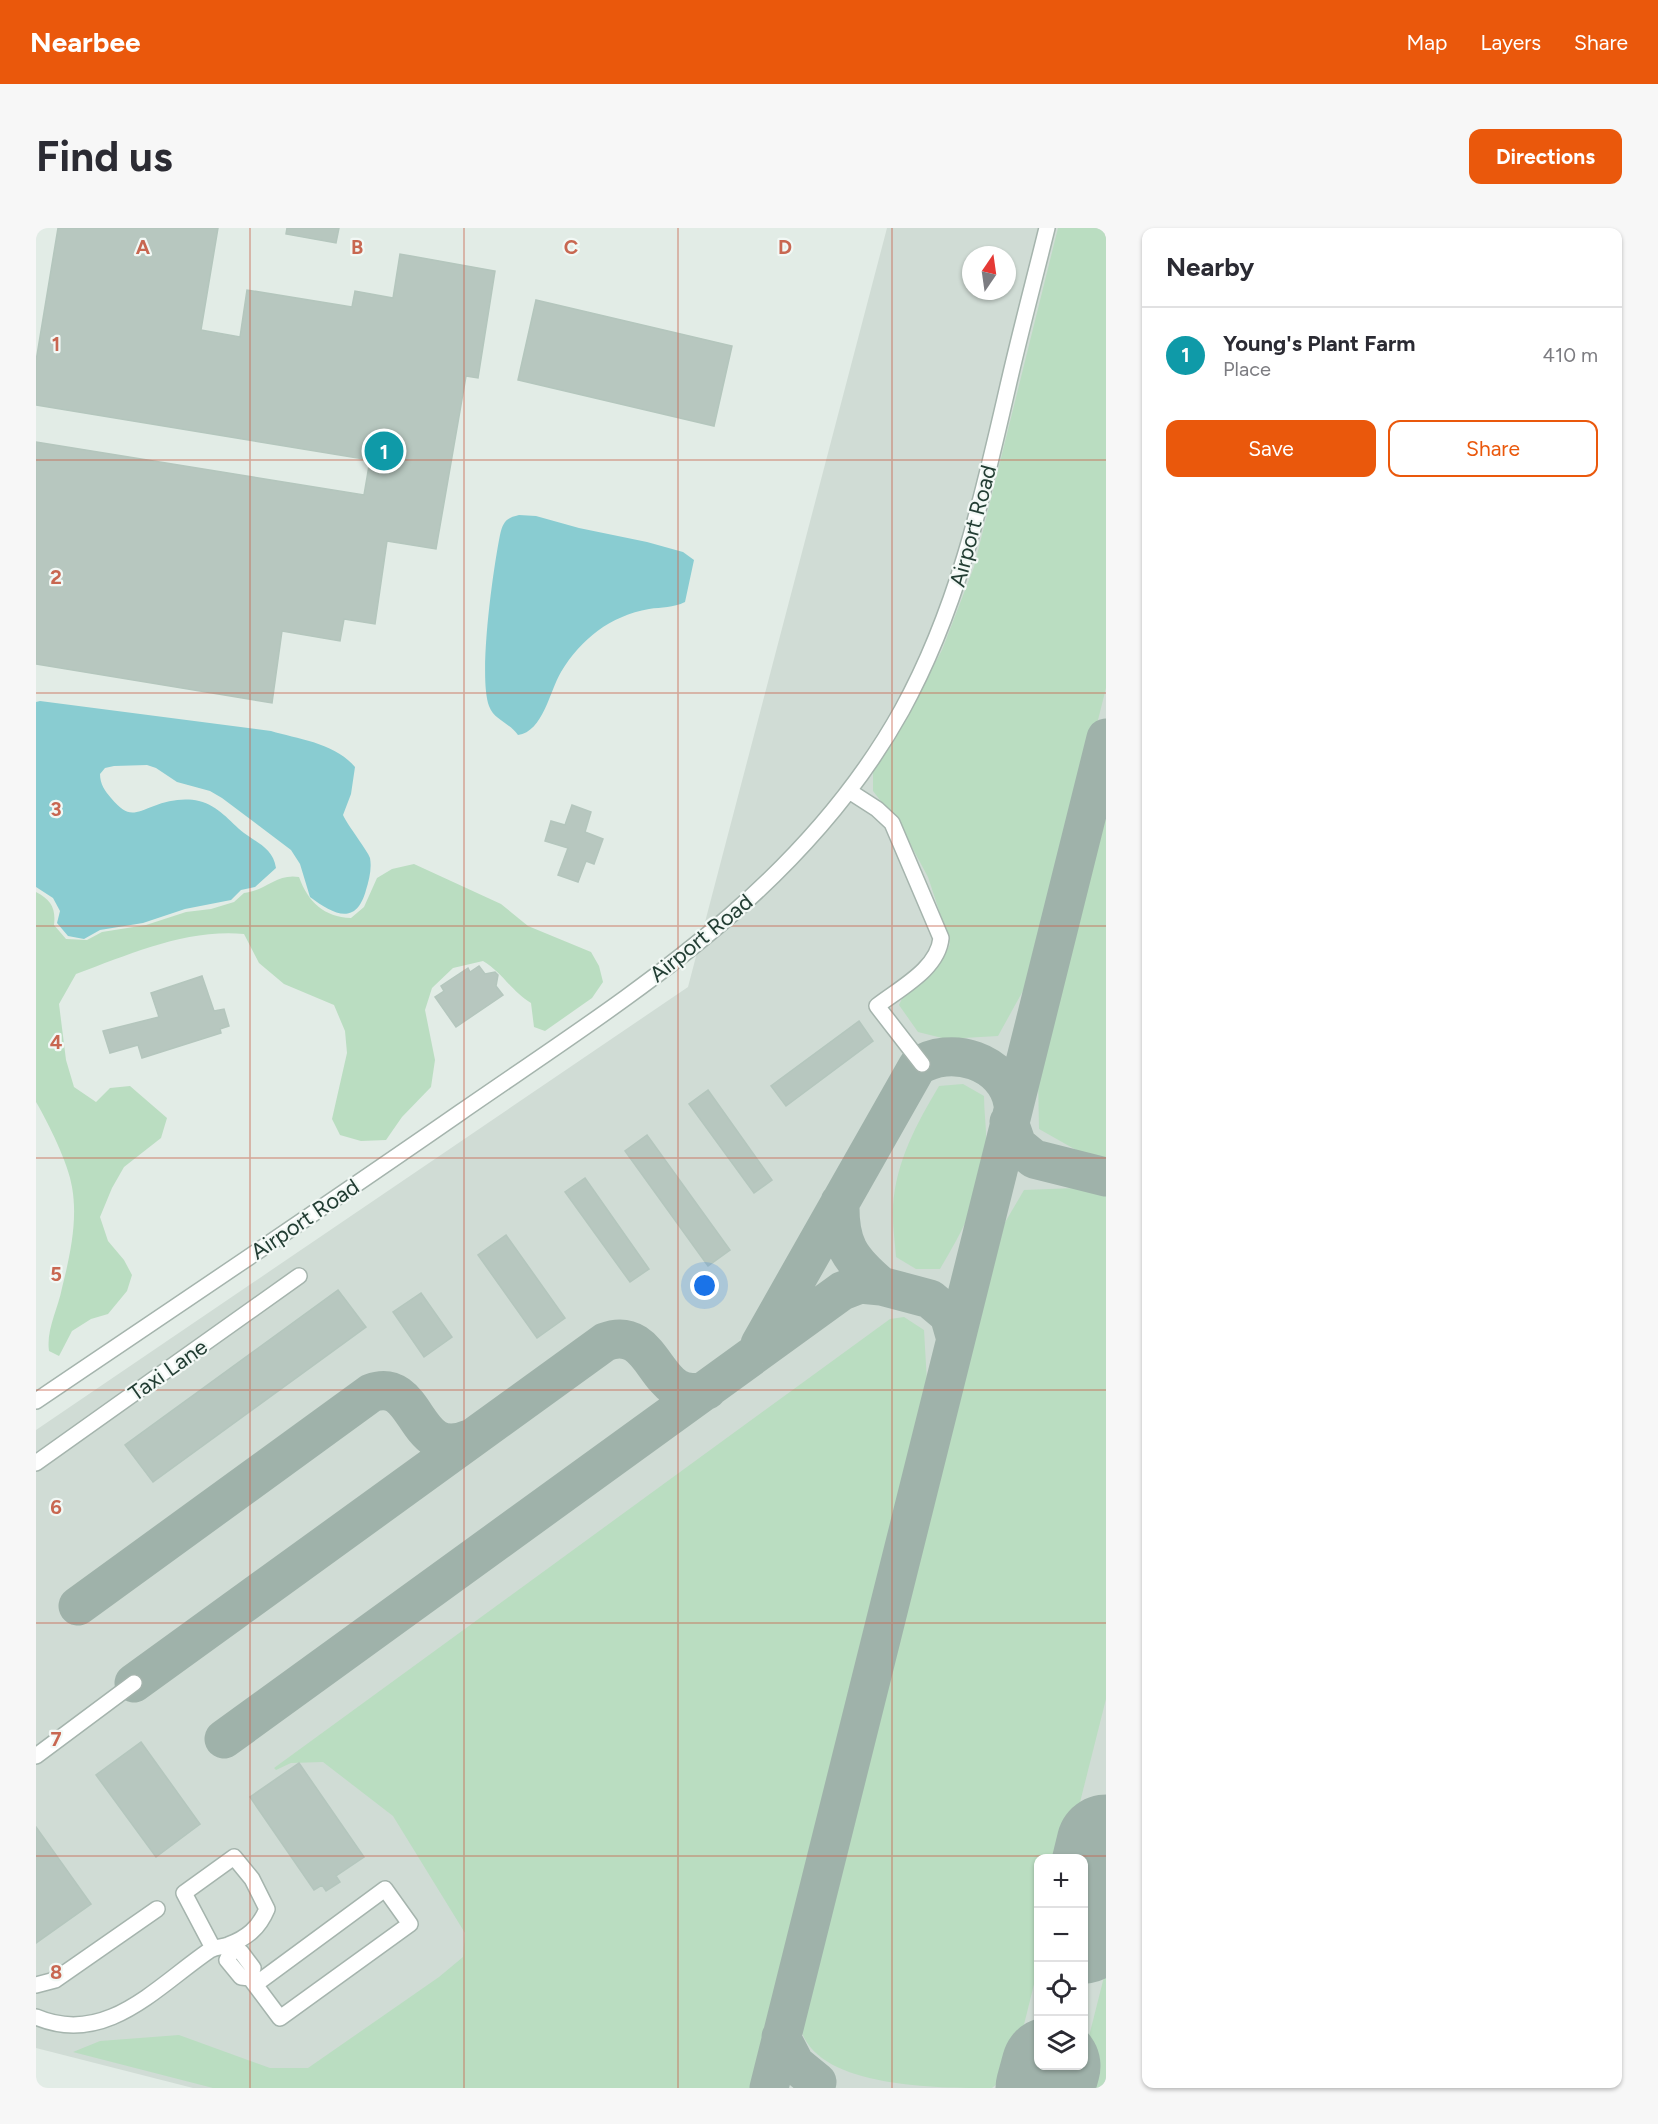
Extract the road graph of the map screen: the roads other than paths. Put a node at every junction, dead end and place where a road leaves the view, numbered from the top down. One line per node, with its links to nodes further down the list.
1 (1047, 228): 2 (street, Airport Road)
2 (849, 791): 3 (street); 5 (street, Airport Road)
3 (922, 1064)
4 (299, 1276): 6 (street, Taxi Lane)
5 (36, 1401)
6 (36, 1464)
7 (134, 1683): 8 (street)
8 (36, 1756)
9 (157, 1909): 12 (street)
10 (225, 1948): 10 (street); 11 (street); 13 (street)
11 (253, 1981): 11 (street)
12 (36, 1984)
13 (36, 2017)

